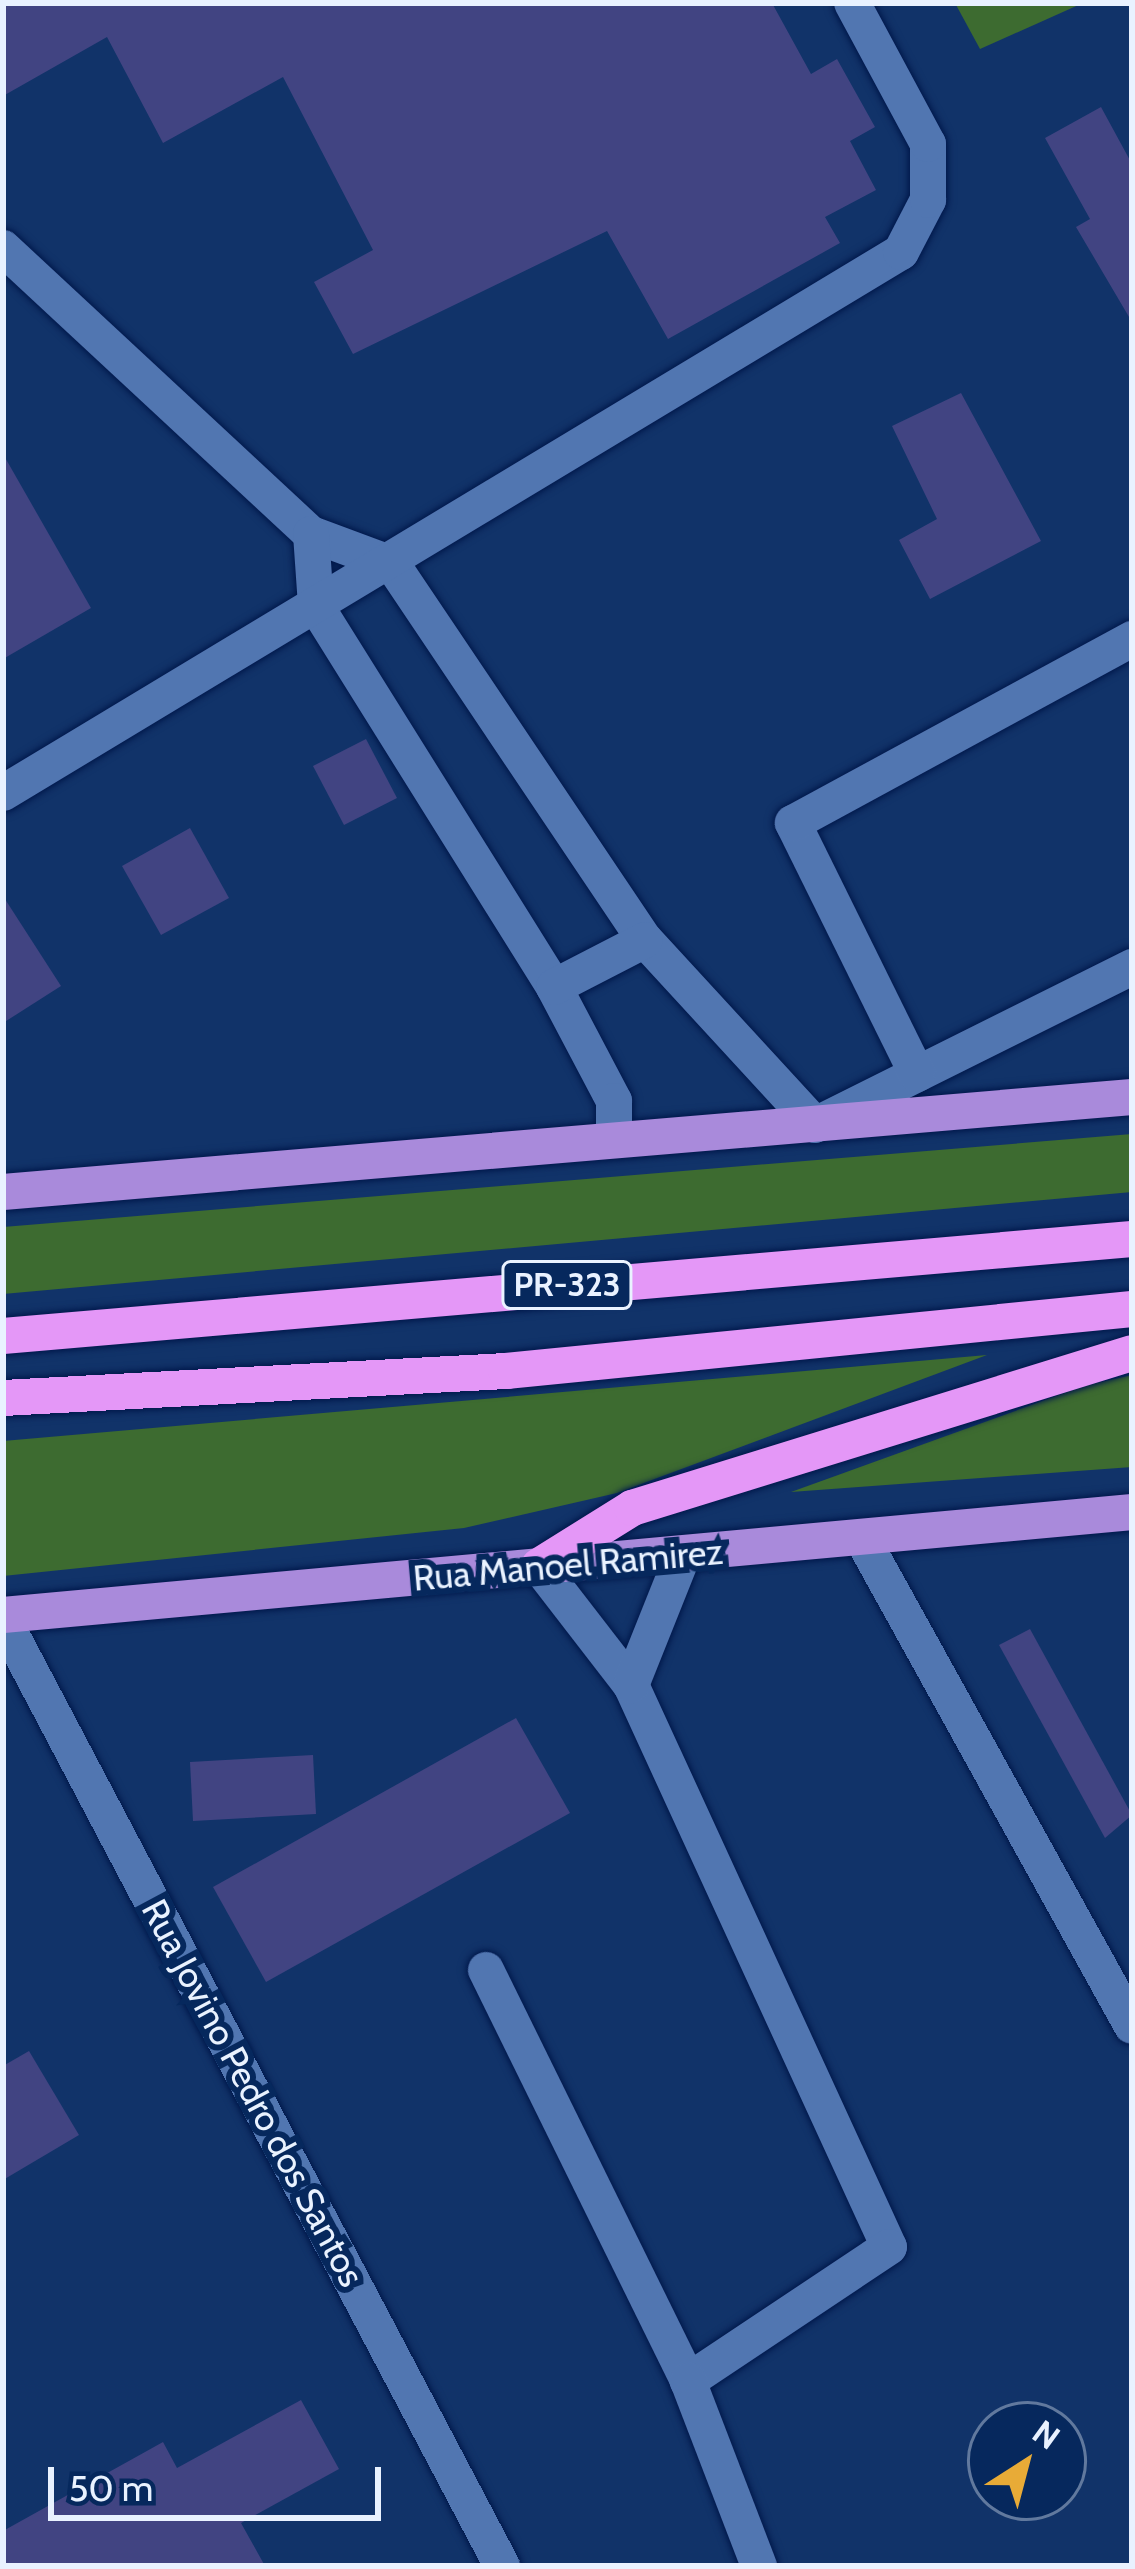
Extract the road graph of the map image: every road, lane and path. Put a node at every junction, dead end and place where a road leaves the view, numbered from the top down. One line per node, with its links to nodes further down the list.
1 (852, 3): 4 (street)
2 (3, 248): 3 (street)
3 (311, 534): 4 (street); 5 (street)
4 (392, 564): 5 (street); 8 (street)
5 (316, 606): 7 (street); 10 (street)
6 (1132, 639): 11 (street)
7 (3, 794)
8 (645, 940): 10 (street); 13 (street)
9 (1132, 967): 11 (street)
10 (554, 987): 14 (street)
11 (917, 1074): 13 (street)
12 (1132, 1097): 13 (main road)
13 (815, 1125): 14 (main road)
14 (614, 1138): 15 (main road)
15 (3, 1192)
16 (1132, 1239): 18 (highway, PR-323)
17 (1132, 1310): 20 (highway, PR-323)
18 (3, 1336)
19 (1132, 1353): 24 (highway)
20 (3, 1398)
21 (1132, 1512): 22 (main road, Rua Manoel Ramirez)
22 (862, 1540): 23 (main road, Rua Manoel Ramirez); 28 (street)
23 (683, 1555): 24 (main road, Rua Manoel Ramirez); 26 (street)
24 (538, 1566): 25 (main road, Rua Manoel Ramirez); 26 (street)
25 (3, 1617): 30 (street, Rua Jovino Pedro dos Santos)
26 (631, 1685): 29 (street)
27 (486, 1970): 29 (street)
28 (1132, 2026)
29 (688, 2381): 31 (street)
30 (502, 2566)
31 (758, 2566)

